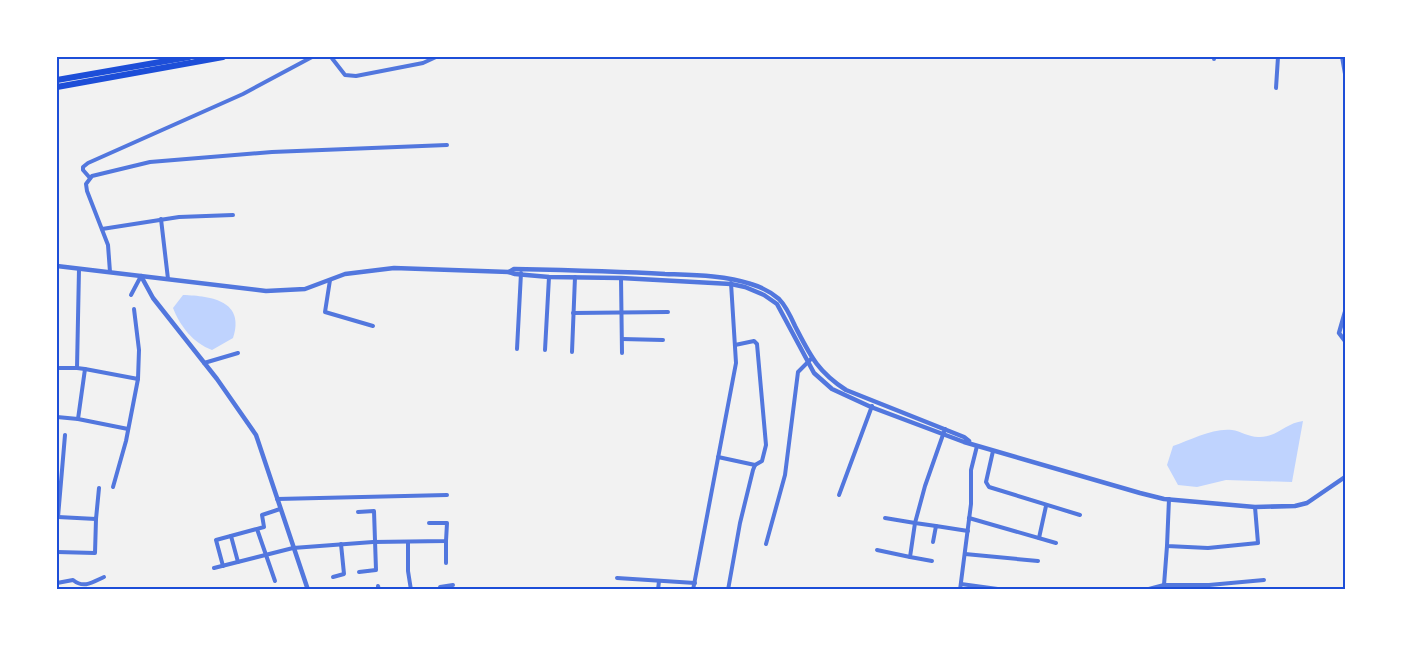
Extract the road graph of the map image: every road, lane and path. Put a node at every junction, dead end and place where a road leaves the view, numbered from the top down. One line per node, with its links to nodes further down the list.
1 (189, 57): 8 (highway)
2 (223, 57): 8 (highway)
3 (312, 57): 14 (street)
4 (331, 57): 5 (street)
5 (436, 57)
6 (1278, 57): 12 (street)
7 (1342, 57): 9 (street)
8 (168, 61): 10 (highway); 11 (highway)
9 (1345, 74)
10 (57, 80)
11 (57, 87)
12 (1276, 88)
13 (447, 145): 14 (street)
14 (90, 178): 17 (street)
15 (233, 215): 16 (street)
16 (161, 219): 17 (street); 26 (street)
17 (102, 229): 20 (street)
18 (57, 266): 19 (street)
19 (79, 269): 20 (street); 49 (street)
20 (110, 272): 22 (street)
21 (521, 272): 23 (street); 27 (street); 28 (street); 40 (street)
22 (141, 276): 26 (street); 29 (street); 47 (street)
23 (549, 277): 24 (street); 41 (street)
24 (574, 277): 25 (street); 34 (street)
25 (621, 278): 28 (street); 31 (street)
26 (168, 279): 27 (street)
27 (330, 280): 35 (street)
28 (731, 282): 39 (street); 45 (street); 46 (street)
29 (131, 295)
30 (134, 309): 51 (street)
31 (621, 312): 32 (street); 34 (street); 36 (street)
32 (668, 312)
33 (1345, 312): 38 (street)
34 (573, 313): 42 (street)
35 (373, 326)
36 (621, 339): 37 (street); 44 (street)
37 (663, 340)
38 (1345, 341)
39 (735, 345): 60 (street); 61 (street)
40 (517, 349)
41 (545, 350)
42 (572, 352)
43 (238, 353): 47 (street)
44 (622, 353)
45 (812, 358): 46 (street); 52 (street)
46 (807, 362): 52 (street); 92 (street)
47 (204, 363): 68 (street)
48 (57, 368): 49 (street)
49 (77, 368): 50 (street)
50 (86, 369): 51 (street); 54 (street)
51 (138, 379): 55 (street)
52 (873, 404): 56 (street); 67 (street)
53 (57, 417): 54 (street)
54 (78, 419): 55 (street)
55 (128, 429): 64 (street)
56 (945, 432): 58 (street); 80 (street)
57 (65, 435): 63 (street)
58 (977, 446): 59 (street); 77 (street)
59 (993, 451): 69 (street); 70 (street)
60 (718, 457): 61 (street); 114 (street)
61 (755, 465): 123 (street)
62 (1345, 477): 71 (street)
63 (59, 481): 75 (street)
64 (113, 487)
65 (99, 488): 78 (street)
66 (447, 495): 68 (street)
67 (839, 495)
68 (276, 499): 72 (street)
69 (1169, 499): 71 (street); 93 (street)
70 (1046, 506): 74 (street); 85 (street)
71 (1255, 507): 93 (street)
72 (280, 509): 82 (street); 94 (street)
73 (358, 512): 87 (street)
74 (1080, 515)
75 (58, 517): 78 (street)
76 (885, 518): 80 (street)
77 (969, 518): 83 (street); 85 (street)
78 (96, 519): 96 (street)
79 (429, 523): 86 (street)
80 (915, 523): 81 (street); 99 (street)
81 (936, 526): 83 (street); 89 (street)
82 (257, 529): 84 (street); 98 (street)
83 (968, 531): 97 (street)
84 (231, 536): 102 (street); 104 (street)
85 (1039, 538): 90 (street)
86 (446, 541): 88 (street); 103 (street)
87 (374, 542): 88 (street); 91 (street); 106 (street)
88 (408, 542): 119 (street)
89 (933, 542)
90 (1056, 543)
91 (340, 544): 94 (street); 108 (street)
92 (766, 544)
93 (1167, 546): 117 (street)
94 (293, 549): 98 (street); 118 (street)
95 (878, 550): 99 (street)
96 (57, 552)
97 (965, 554): 101 (street); 115 (street)
98 (265, 556): 102 (street); 111 (street)
99 (910, 557): 100 (street)
100 (932, 561)
101 (1038, 561)
102 (238, 562): 104 (street)
103 (446, 563)
104 (223, 566): 105 (street)
105 (214, 568)
106 (359, 572)
107 (104, 577): 113 (street)
108 (333, 577)
109 (617, 578): 112 (street)
110 (1264, 580): 117 (street)
111 (274, 581)
112 (659, 581): 114 (street); 121 (street)
113 (57, 583)
114 (694, 583): 122 (street)
115 (961, 584): 124 (street); 125 (street)
116 (453, 585): 120 (street)
117 (1164, 588): 126 (street)
118 (308, 590)
119 (411, 590)
120 (440, 590)
121 (658, 590)
122 (693, 590)
123 (728, 590)
124 (960, 590)
125 (1005, 590)
126 (1145, 590)

